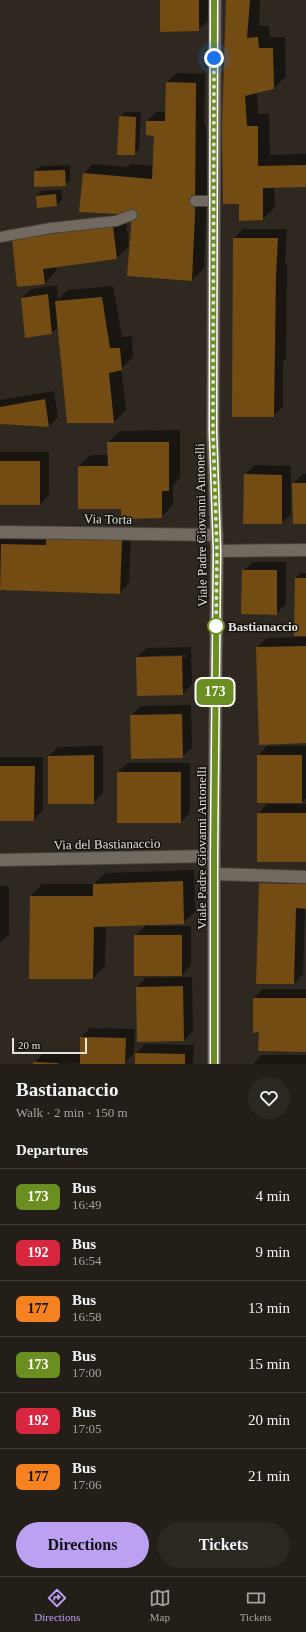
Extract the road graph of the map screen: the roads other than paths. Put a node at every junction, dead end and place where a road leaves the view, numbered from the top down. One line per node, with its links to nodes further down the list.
1 (214, 0): 3 (main road, Viale Padre Giovanni Antonelli)
2 (195, 201): 3 (lane)
3 (213, 201): 7 (main road, Viale Padre Giovanni Antonelli)
4 (132, 215): 5 (lane)
5 (0, 236)
6 (0, 532): 7 (main road, Via Torta)
7 (216, 535): 9 (main road, Viale Padre Giovanni Antonelli)
8 (306, 550): 9 (main road)
9 (217, 551): 10 (main road, Viale Padre Giovanni Antonelli)
10 (214, 856): 11 (main road, Via del Bastianaccio); 12 (main road, Viale Padre Giovanni Antonelli)
11 (0, 860)
12 (214, 874): 13 (main road); 14 (main road, Viale Padre Giovanni Antonelli)
13 (306, 877)
14 (214, 1064)

